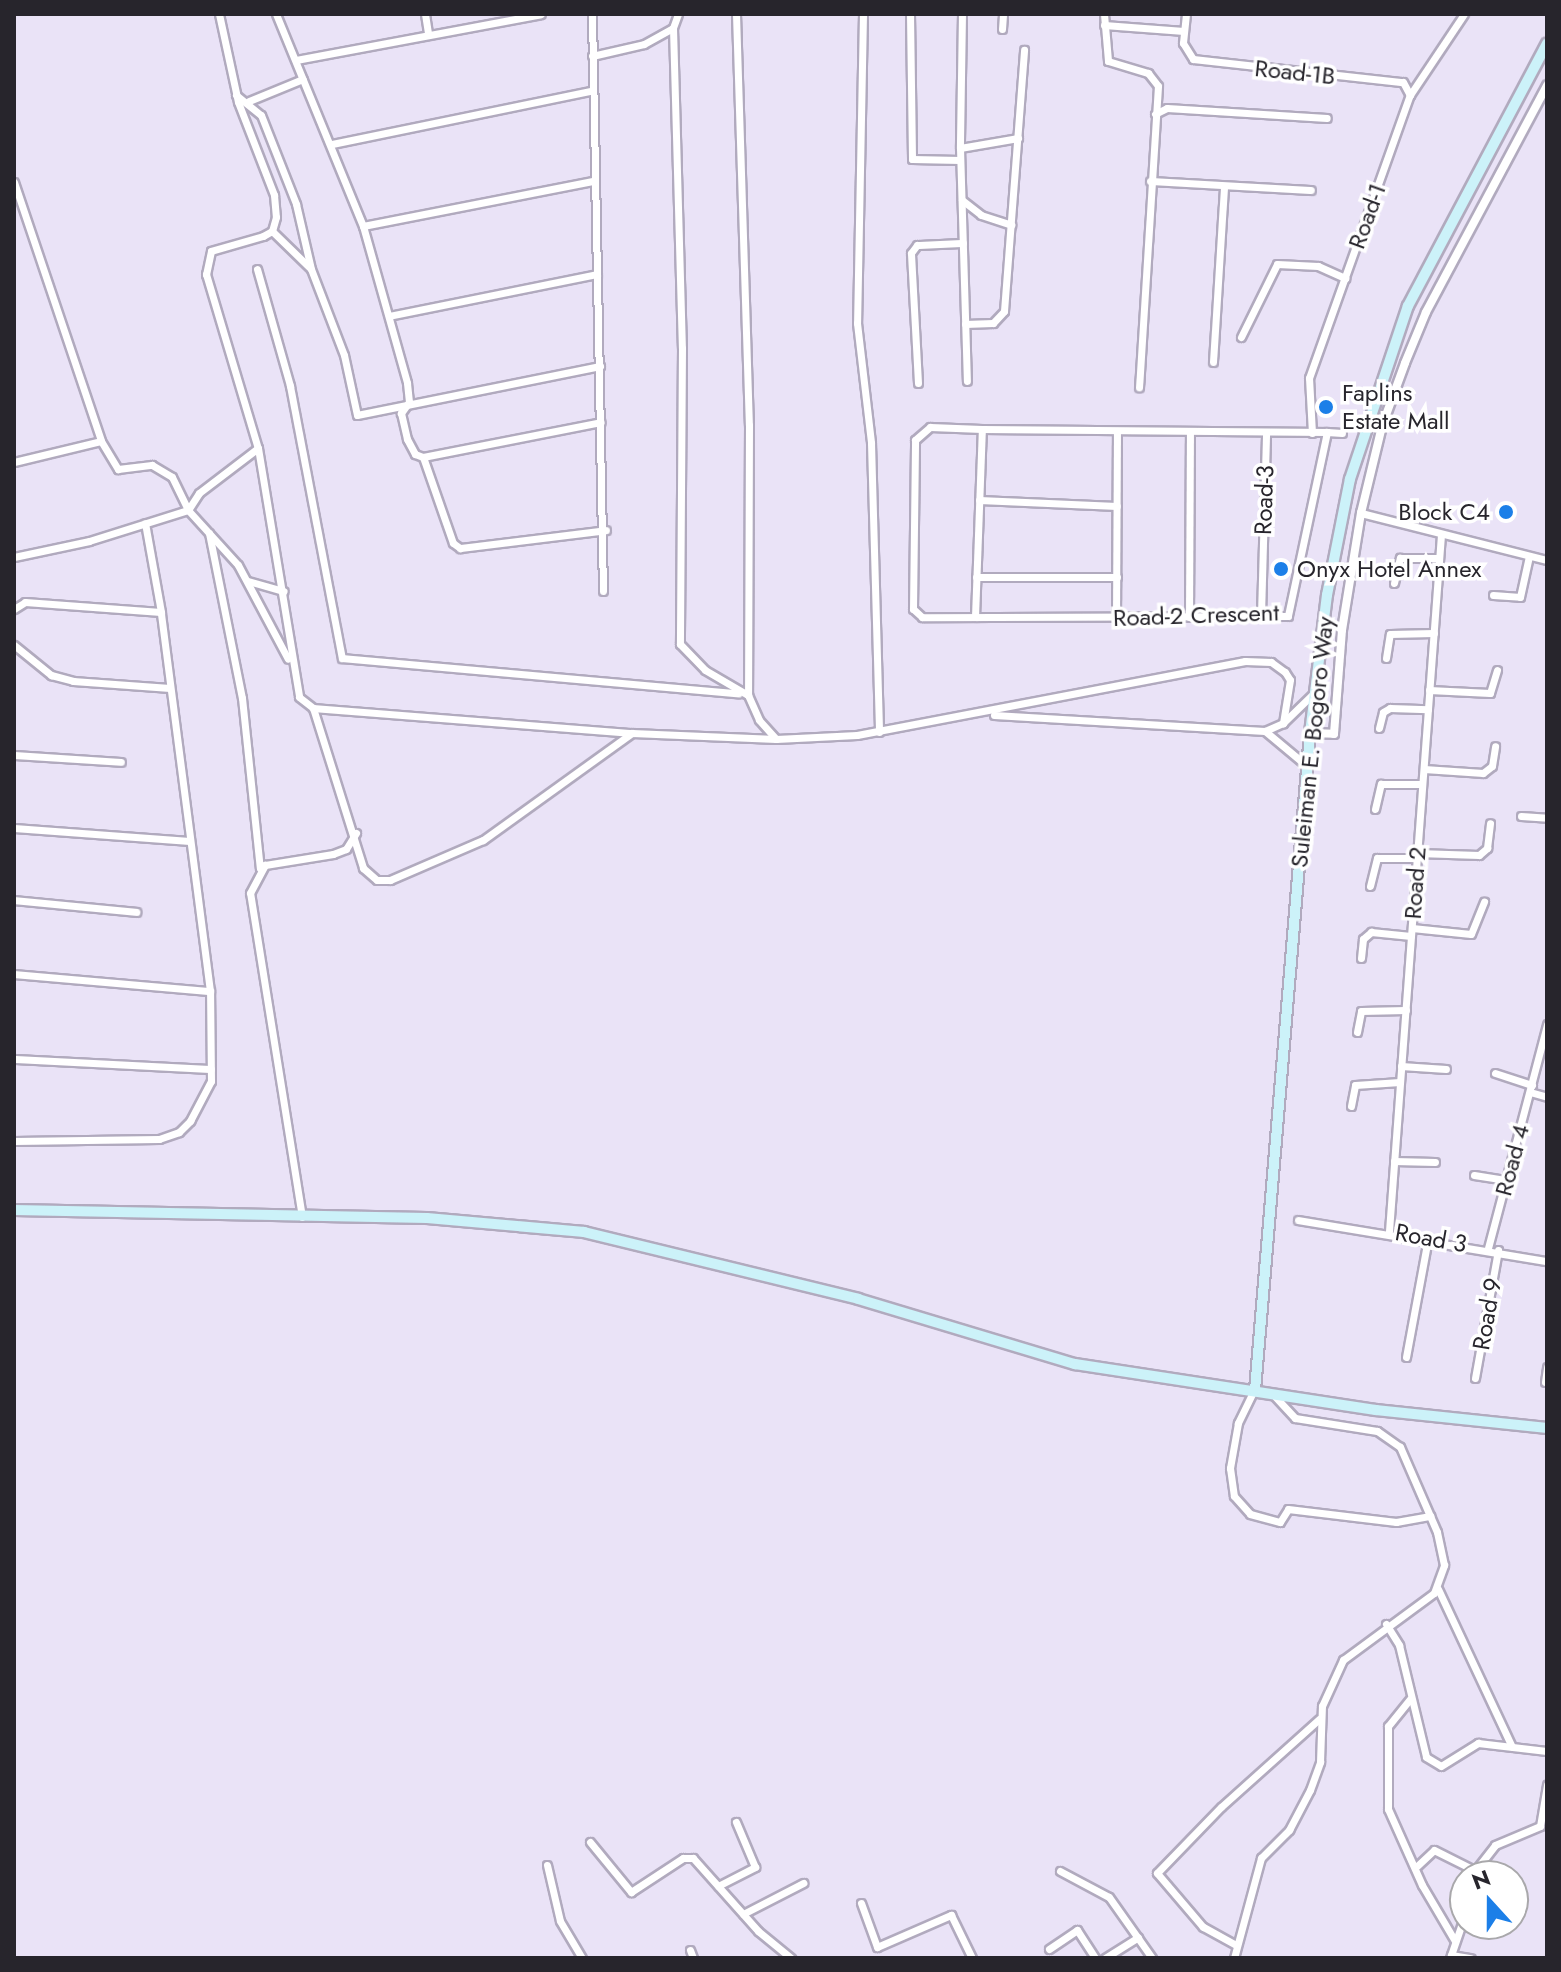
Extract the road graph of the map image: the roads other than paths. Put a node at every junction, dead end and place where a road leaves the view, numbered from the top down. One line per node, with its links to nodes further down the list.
1 (219, 14): 28 (street)
2 (276, 14): 24 (street)
3 (425, 14): 20 (street)
4 (541, 14): 15 (street)
5 (592, 14): 23 (street)
6 (678, 14): 17 (street)
7 (736, 14): 106 (street)
8 (863, 14): 113 (street)
9 (910, 14): 36 (street)
10 (962, 14): 35 (street)
11 (1003, 14): 18 (street)
12 (1104, 14): 16 (street)
13 (1186, 14): 19 (street)
14 (1464, 14): 29 (street, Road-1)
15 (514, 16): 20 (street)
16 (1104, 25): 19 (street); 31 (street)
17 (673, 28): 23 (street); 104 (street)
18 (1002, 29)
19 (1184, 31): 29 (street, Road-1B)
20 (428, 33): 24 (street)
21 (1547, 43): 105 (main road, Suleiman E. Bogoro Way)
22 (1024, 50): 33 (street)
23 (592, 56): 27 (street)
24 (296, 60): 25 (street)
25 (303, 79): 30 (street); 34 (street)
26 (1547, 85): 75 (street, Suleiman E. Bogoro Way)
27 (591, 91): 34 (street); 37 (street)
28 (236, 95): 30 (street); 45 (street)
29 (1410, 95): 50 (street, Road-1)
30 (249, 101): 48 (street)
31 (1155, 114): 32 (street); 38 (street)
32 (1327, 118)
33 (1018, 138): 35 (street); 43 (street)
34 (332, 144): 44 (street)
35 (960, 148): 36 (street)
36 (960, 160): 42 (street)
37 (593, 181): 44 (street); 49 (street)
38 (1150, 181): 40 (street); 58 (street)
39 (14, 182): 68 (street)
40 (1224, 186): 41 (street); 54 (street)
41 (1311, 190)
42 (962, 200): 43 (street); 46 (street)
43 (1011, 225): 52 (street)
44 (363, 226): 51 (street)
45 (272, 231): 48 (street); 69 (street)
46 (963, 243): 52 (street); 57 (street)
47 (257, 269): 104 (street)
48 (311, 269): 59 (street)
49 (597, 274): 51 (street); 55 (street)
50 (1345, 278): 53 (street); 66 (street, Road-1)
51 (389, 316): 59 (street)
52 (965, 324): 56 (street)
53 (1241, 337)
54 (1213, 362)
55 (600, 366): 59 (street); 60 (street)
56 (967, 381)
57 (918, 383)
58 (1139, 387)
59 (409, 402): 70 (street)
60 (601, 422): 70 (street); 78 (street)
61 (982, 429): 62 (street); 72 (street); 94 (street, Road-2 Crescent)
62 (1117, 431): 63 (street); 73 (street)
63 (1190, 432): 64 (street); 95 (street)
64 (1266, 432): 66 (street); 93 (street, Road-3)
65 (1327, 432): 66 (street); 67 (street); 93 (street, Road-2 Crescent)
66 (1312, 433)
67 (1342, 433)
68 (101, 441): 71 (street); 74 (street)
69 (258, 448): 74 (street); 88 (street)
70 (423, 457): 78 (street)
71 (14, 462)
72 (979, 500): 73 (street); 84 (street)
73 (1117, 506): 85 (street)
74 (188, 510): 76 (street); 77 (street)
75 (1361, 513): 79 (street); 115 (street, Suleiman E. Bogoro Way)
76 (145, 523): 81 (street); 92 (street)
77 (208, 530): 86 (street); 131 (street)
78 (606, 530): 89 (street)
79 (1441, 535): 80 (street); 82 (street, Road 2)
80 (1529, 556): 83 (street); 90 (street)
81 (14, 557)
82 (1439, 558): 87 (street); 97 (street, Road 2)
83 (1547, 560)
84 (976, 577): 85 (street); 94 (street)
85 (1117, 577): 96 (street)
86 (247, 581): 88 (street); 100 (street)
87 (1394, 583)
88 (284, 591): 100 (street)
89 (603, 591)
90 (1493, 595)
91 (14, 609): 92 (street)
92 (161, 612): 102 (street)
93 (1261, 615): 95 (street, Road-2 Crescent)
94 (975, 617): 96 (street, Road-2 Crescent)
95 (1189, 617): 96 (street, Road-2 Crescent)
96 (1116, 618)
97 (1434, 633): 99 (street); 103 (street, Road 2)
98 (14, 645): 102 (street)
99 (1386, 658)
100 (291, 665): 107 (street)
101 (1497, 670): 103 (street)
102 (170, 688): 129 (street)
103 (1429, 690): 108 (street, Road 2)
104 (738, 693): 106 (street)
105 (1314, 693): 110 (street); 115 (main road, Suleiman E. Bogoro Way)
106 (748, 695): 116 (street)
107 (313, 708): 114 (street); 128 (street)
108 (1428, 709): 111 (street); 121 (street, Road 2)
109 (980, 714): 110 (street); 112 (street); 113 (street)
110 (1283, 723): 112 (street)
111 (1379, 728)
112 (1265, 731): 120 (street)
113 (879, 732): 116 (street)
114 (632, 733): 116 (street); 128 (street)
115 (1310, 733): 120 (main road, Suleiman E. Bogoro Way)
116 (776, 739)
117 (1495, 746): 121 (street)
118 (14, 755): 119 (street)
119 (121, 762)
120 (1307, 766): 169 (main road, Suleiman E. Bogoro Way)
121 (1424, 769): 122 (street, Road 2)
122 (1422, 784): 123 (street); 130 (street, Road 2)
123 (1375, 809)
124 (1521, 816): 125 (street)
125 (1547, 818)
126 (1490, 823): 130 (street)
127 (14, 828): 129 (street)
128 (356, 833): 131 (street)
129 (190, 841): 139 (street)
130 (1417, 856): 132 (street); 136 (street, Road 2)
131 (260, 868): 158 (street)
132 (1370, 886)
133 (14, 900): 135 (street)
134 (1484, 902): 136 (street)
135 (136, 912)
136 (1411, 932): 137 (street); 140 (street, Road 2)
137 (1361, 958)
138 (14, 974): 139 (street)
139 (210, 991): 145 (street)
140 (1406, 1010): 142 (street); 144 (street, Road 2)
141 (1547, 1024): 149 (street, Road 4)
142 (1357, 1032)
143 (14, 1059): 145 (street)
144 (1401, 1066): 146 (street); 148 (street, Road 2)
145 (211, 1069): 152 (street)
146 (1446, 1069)
147 (1495, 1073): 149 (street)
148 (1400, 1082): 151 (street); 153 (street, Road 2)
149 (1531, 1088): 150 (street); 156 (street, Road 4)
150 (1547, 1097)
151 (1351, 1106)
152 (14, 1141)
153 (1394, 1161): 154 (street); 160 (street, Road 2)
154 (1435, 1162)
155 (1474, 1175): 156 (street)
156 (1507, 1180): 162 (street, Road 4)
157 (14, 1210): 158 (main road)
158 (302, 1217): 169 (main road)
159 (1298, 1220): 160 (street, Road 3)
160 (1389, 1231): 161 (street, Road 3)
161 (1428, 1238): 162 (street, Road 3); 165 (street)
162 (1488, 1248): 163 (street, Road 3)
163 (1498, 1250): 164 (street, Road 3); 167 (street, Road 9)
164 (1547, 1261)
165 (1406, 1357)
166 (1547, 1367): 168 (street)
167 (1475, 1378)
168 (1545, 1382)
169 (1255, 1390): 170 (main road); 172 (street)
170 (1272, 1393): 171 (main road); 172 (street)
171 (1547, 1428)
172 (1430, 1516): 173 (street)
173 (1438, 1589): 174 (street); 177 (street)
174 (1386, 1624): 175 (street); 176 (street)
175 (1410, 1699): 177 (street); 186 (street)
176 (1319, 1719): 194 (street); 194 (street)
177 (1512, 1747): 178 (street)
178 (1547, 1751)
179 (1547, 1785): 181 (street)
180 (736, 1822): 189 (street)
181 (1544, 1828): 184 (street)
182 (590, 1842): 189 (street)
183 (1451, 1860): 186 (street)
184 (1483, 1860)
185 (547, 1865): 197 (street)
186 (1417, 1866): 193 (street)
187 (1060, 1871): 192 (street)
188 (803, 1883): 191 (street)
189 (718, 1886): 191 (street)
190 (861, 1903): 199 (street)
191 (743, 1914): 198 (street)
192 (1138, 1937): 201 (street); 202 (street)
193 (1455, 1941): 196 (street)
194 (1236, 1945): 203 (street)
195 (1049, 1949): 200 (street)
196 (1450, 1956): 204 (street)
197 (582, 1958)
198 (791, 1958)
199 (972, 1958)
200 (1095, 1958)
201 (1105, 1958)
202 (1152, 1958)
203 (1234, 1958)
204 (1471, 1958)

